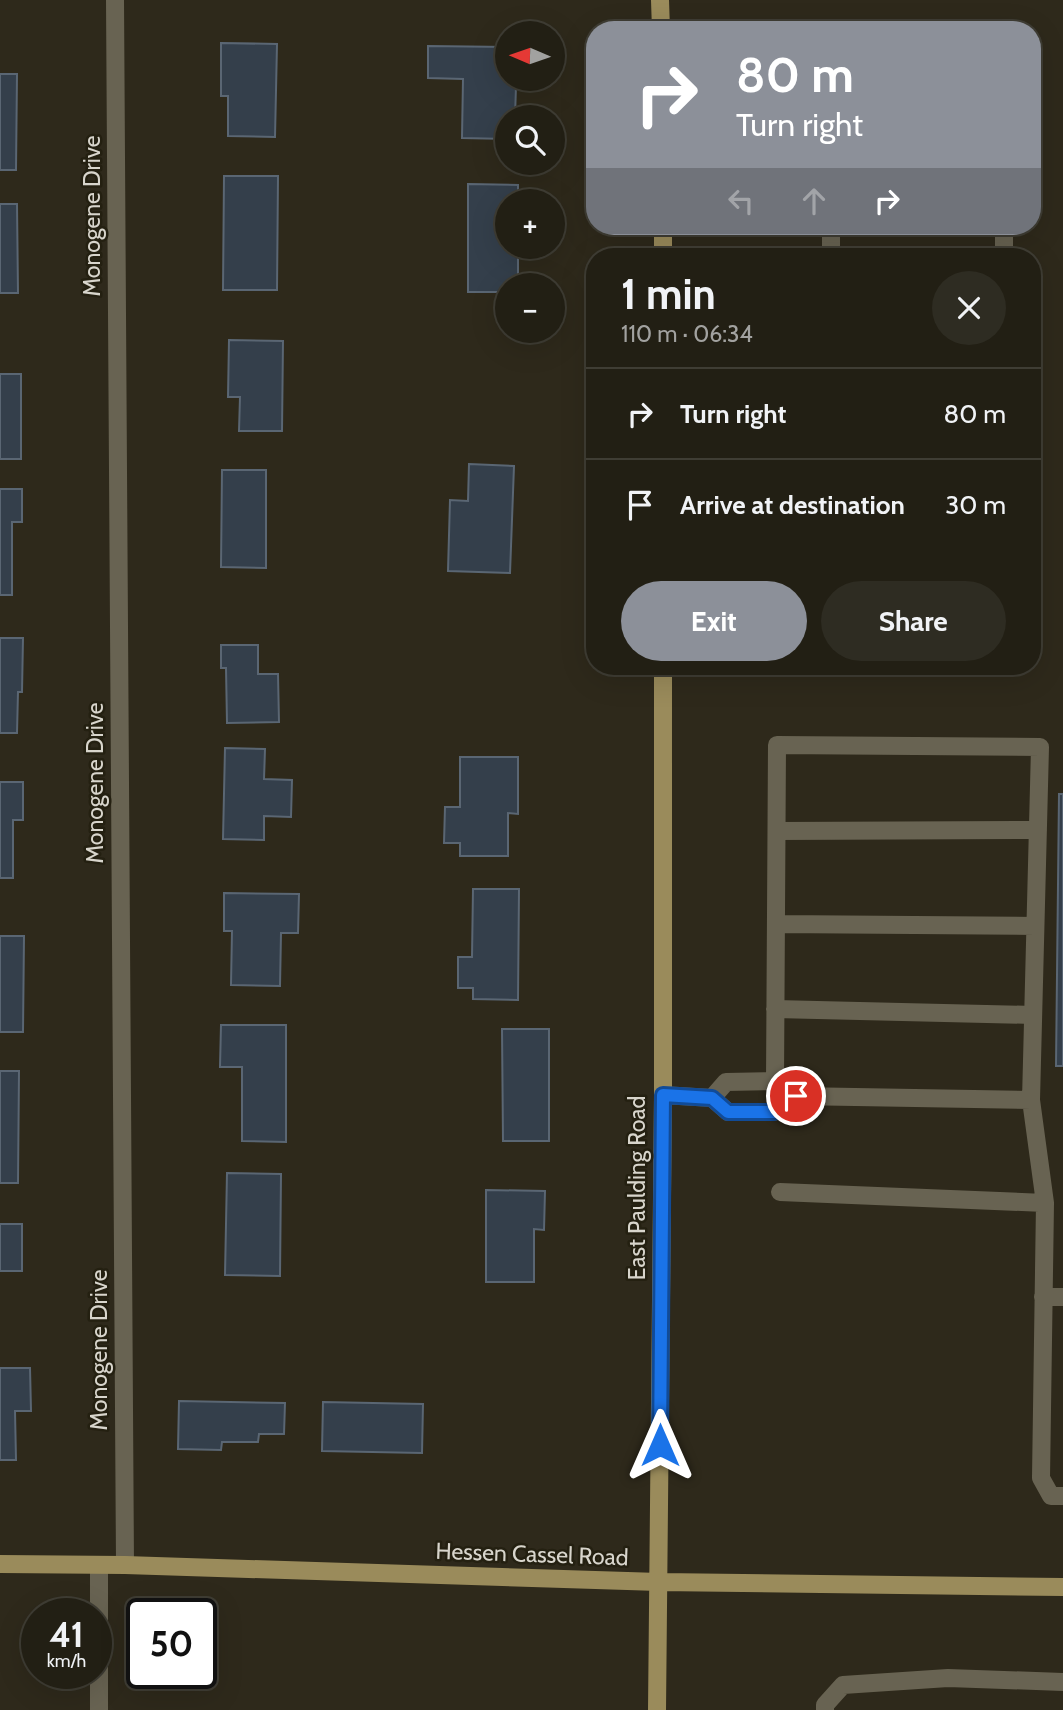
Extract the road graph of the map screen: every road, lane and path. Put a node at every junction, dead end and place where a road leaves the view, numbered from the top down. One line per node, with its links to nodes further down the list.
1 (115, 0): 23 (street, Monogene Drive)
2 (660, 0): 3 (main road)
3 (661, 21)
4 (663, 675): 12 (main road, East Paulding Road)
5 (1038, 830): 6 (street); 6 (street); 8 (street)
6 (777, 831): 7 (street)
7 (776, 924): 8 (street); 9 (street)
8 (1035, 926): 10 (street)
9 (775, 1009): 10 (street); 11 (street)
10 (1033, 1015): 15 (street)
11 (775, 1081): 13 (street); 14 (street)
12 (663, 1095): 14 (street); 24 (main road, East Paulding Road)
13 (796, 1096): 14 (street); 15 (street)
14 (712, 1098)
15 (1031, 1100): 17 (street)
16 (780, 1192): 17 (street)
17 (1045, 1203): 18 (street)
18 (1043, 1297): 19 (street); 20 (street)
19 (1063, 1297)
20 (1063, 1496)
21 (0, 1564): 22 (main road, Hessen Cassel Road)
22 (99, 1565): 23 (main road, Hessen Cassel Road); 27 (street)
23 (125, 1565): 24 (main road, Hessen Cassel Road)
24 (659, 1583): 25 (main road, Hessen Cassel Road); 28 (main road, East Paulding Road)
25 (1063, 1587)
26 (1063, 1682): 29 (street)
27 (99, 1710)
28 (657, 1710)
29 (825, 1710)

